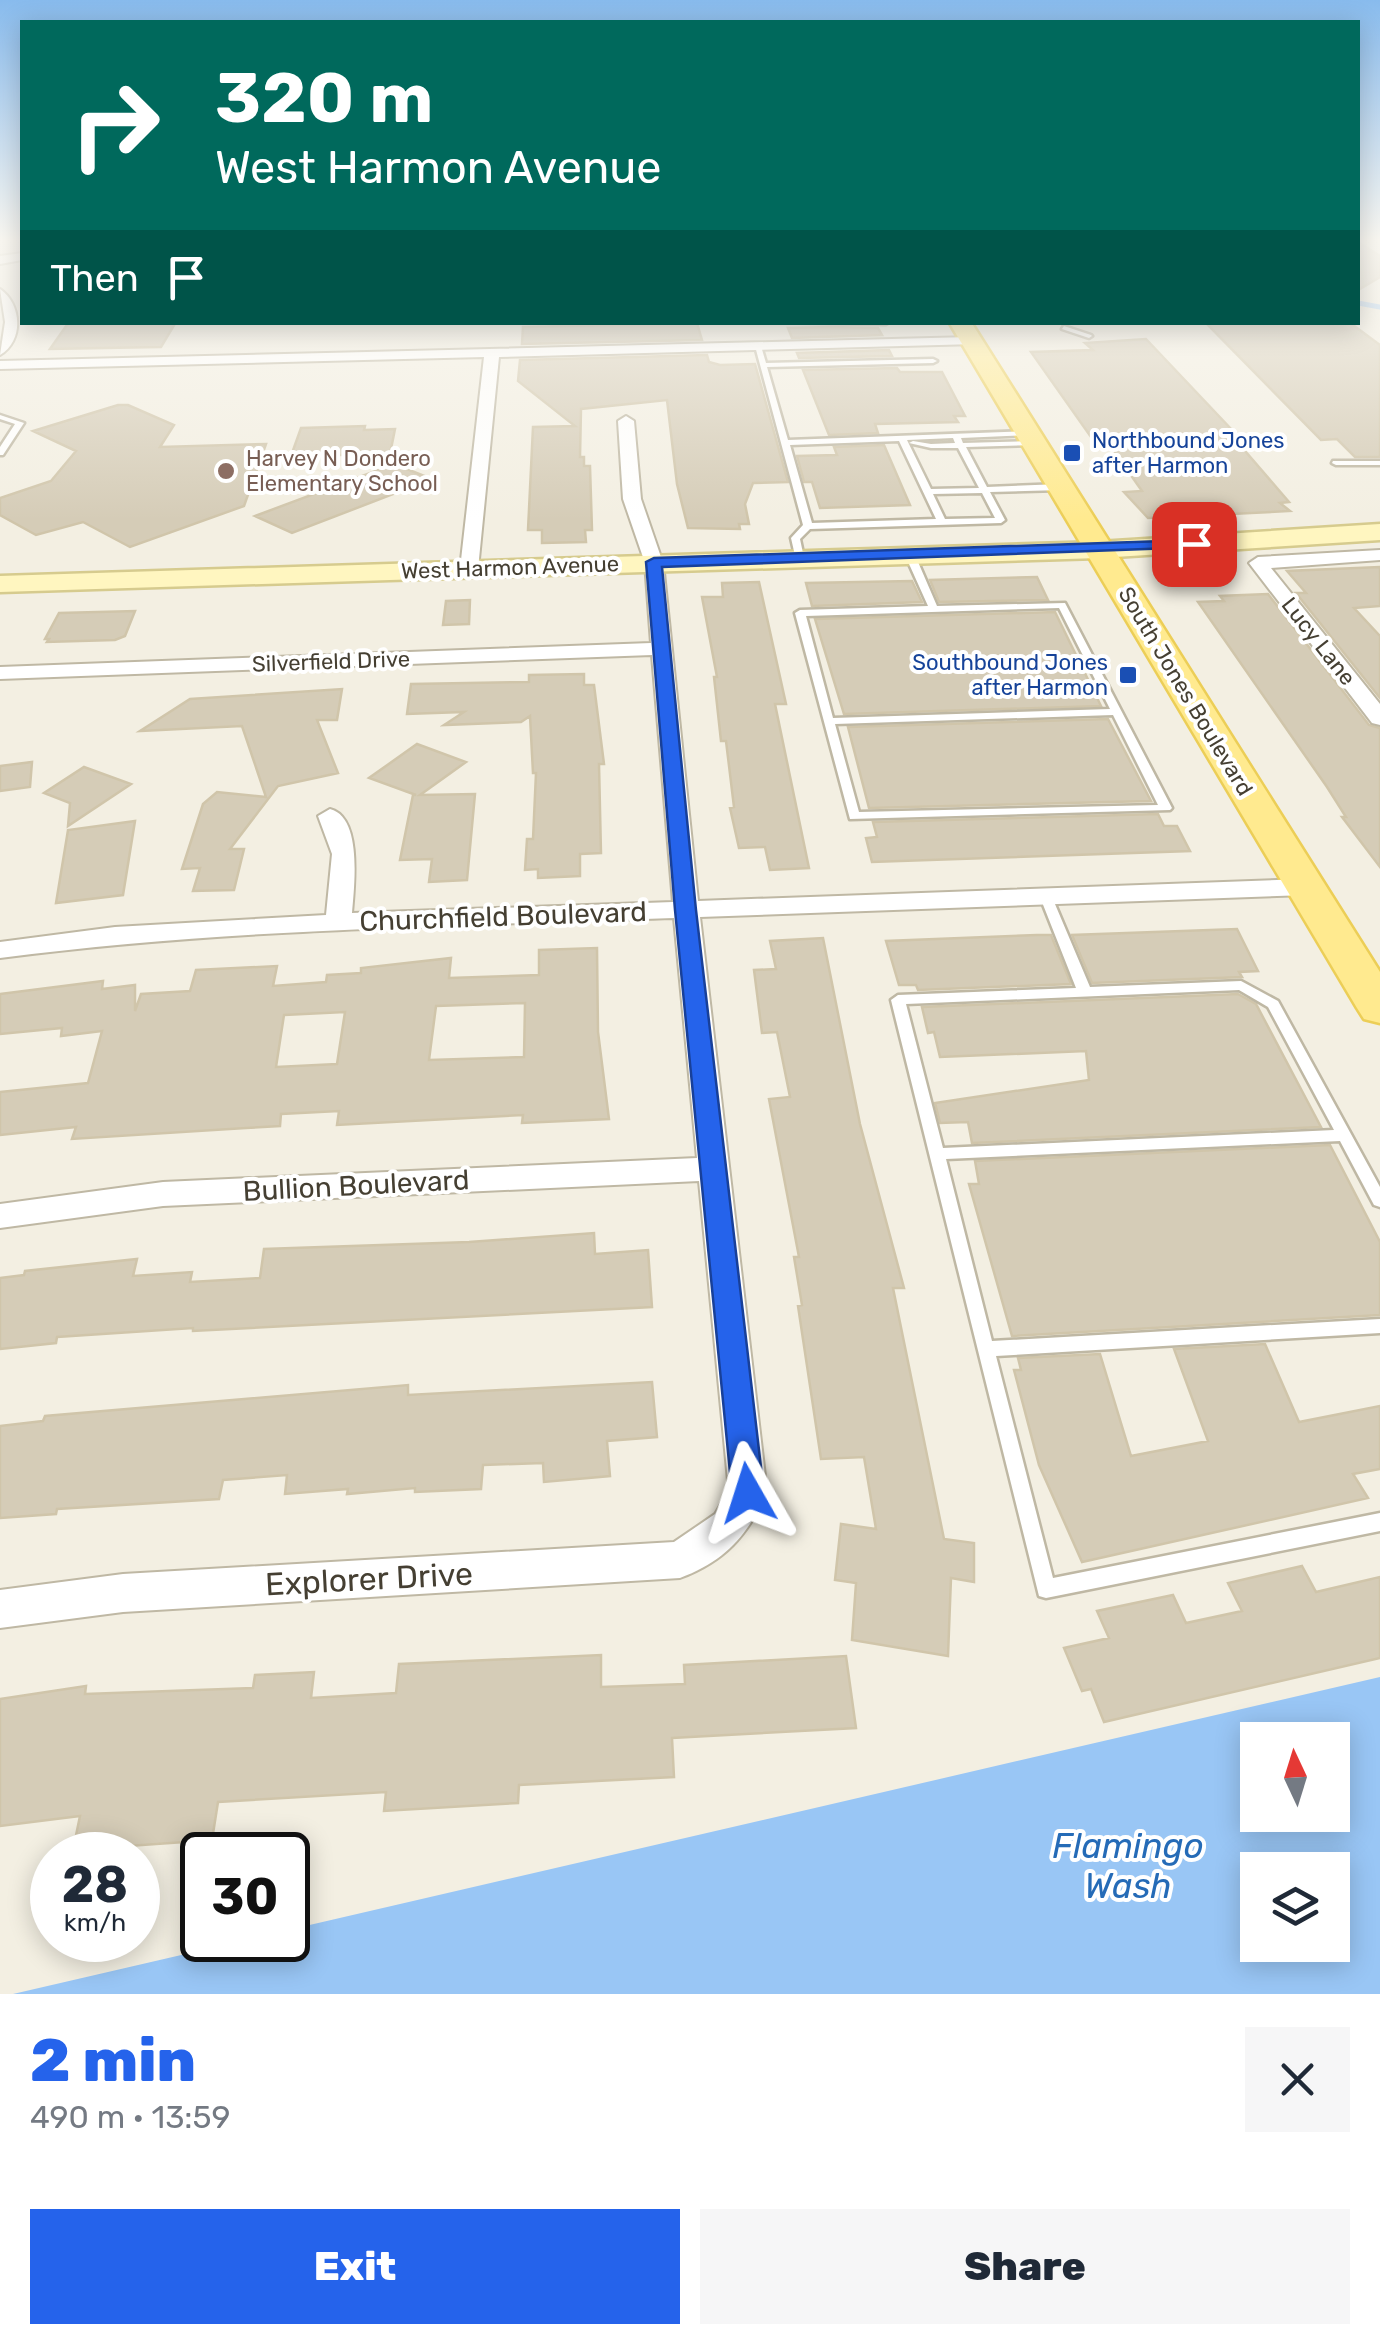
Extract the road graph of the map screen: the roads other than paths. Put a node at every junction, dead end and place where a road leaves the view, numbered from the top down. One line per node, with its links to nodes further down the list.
1 (944, 334): 6 (street)
2 (967, 334): 16 (main road, South Jones Boulevard)
3 (1084, 334): 5 (lane)
4 (5, 336): 8 (street)
5 (1090, 336)
6 (840, 344): 7 (street); 11 (lane)
7 (758, 346): 9 (street); 13 (lane)
8 (0, 351)
9 (492, 353): 12 (street); 34 (street)
10 (933, 361): 11 (lane)
11 (848, 363): 13 (lane)
12 (0, 365)
13 (763, 365): 19 (lane)
14 (0, 417): 20 (lane)
15 (626, 421): 33 (street)
16 (1031, 438): 18 (lane); 23 (main road, South Jones Boulevard)
17 (903, 440): 18 (lane); 19 (lane); 25 (lane)
18 (958, 440): 24 (lane)
19 (785, 443): 27 (lane)
20 (0, 453)
21 (1336, 463): 22 (lane)
22 (1380, 463)
23 (1061, 487): 24 (lane); 29 (main road, South Jones Boulevard)
24 (985, 490): 25 (lane); 26 (lane)
25 (928, 492): 26 (lane)
26 (942, 522): 27 (lane)
27 (808, 526): 32 (lane)
28 (1380, 532): 29 (main road, West Harmon Avenue)
29 (1099, 550): 30 (main road, West Harmon Avenue); 43 (main road, South Jones Boulevard)
30 (910, 555): 32 (main road, West Harmon Avenue); 36 (lane)
31 (1380, 555): 40 (street, Lucy Lane)
32 (799, 558): 33 (main road, West Harmon Avenue)
33 (654, 562): 34 (main road, West Harmon Avenue); 37 (street)
34 (469, 568): 35 (main road, West Harmon Avenue)
35 (0, 584)
36 (934, 609): 39 (lane); 41 (lane)
37 (662, 649): 38 (street, Silverfield Drive); 45 (street)
38 (0, 673)
39 (1117, 712): 41 (lane); 41 (lane)
40 (1380, 718)
41 (829, 721)
42 (330, 816): 46 (street)
43 (1306, 887): 44 (street, Churchfield Boulevard); 49 (main road, South Jones Boulevard)
44 (1046, 897): 45 (street, Churchfield Boulevard); 48 (lane)
45 (686, 910): 46 (street, Churchfield Boulevard); 52 (street)
46 (338, 922): 47 (street, Churchfield Boulevard)
47 (0, 950)
48 (1084, 990): 50 (lane); 51 (lane)
49 (1380, 1008)
50 (1344, 1135): 51 (lane); 53 (lane)
51 (938, 1154): 56 (lane)
52 (714, 1170): 54 (street, Bullion Boulevard); 58 (street, Explorer Drive)
53 (1380, 1201)
54 (0, 1216)
55 (1380, 1326): 56 (lane)
56 (987, 1349): 57 (lane)
57 (1380, 1522)
58 (0, 1609)

